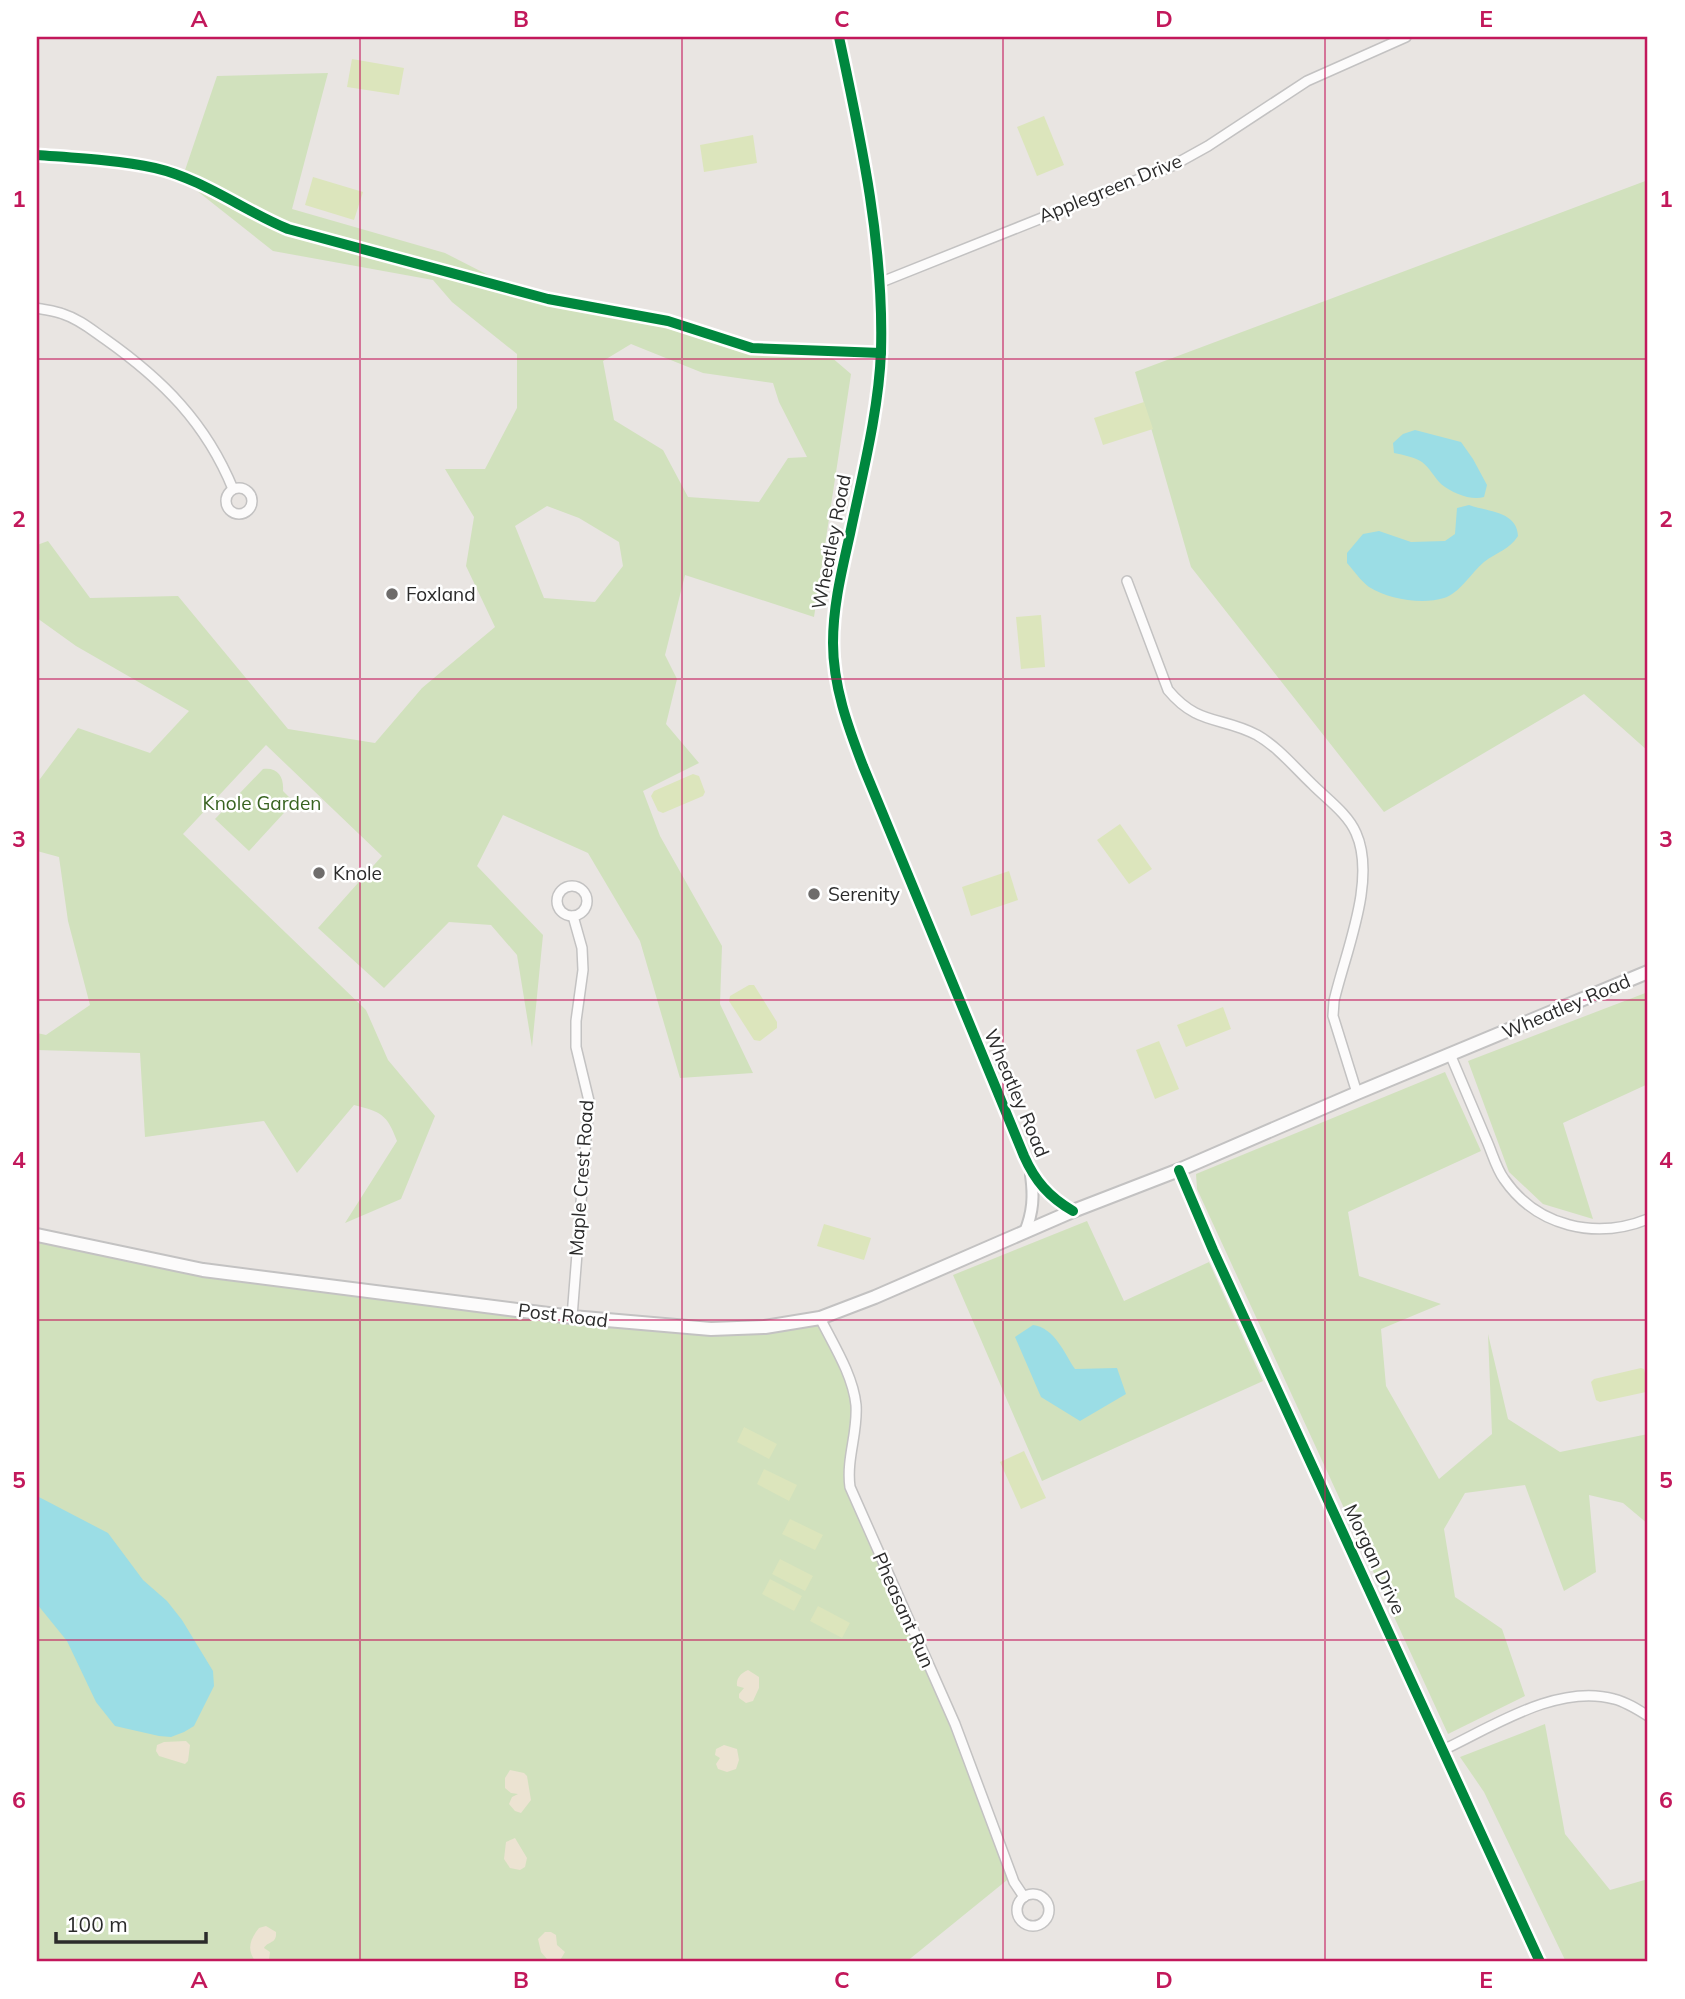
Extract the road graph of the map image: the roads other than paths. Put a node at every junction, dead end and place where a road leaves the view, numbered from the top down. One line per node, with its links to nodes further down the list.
1 (839, 37): 3 (street, Wheatley Road)
2 (1406, 37): 3 (street, Applegreen Drive)
3 (879, 283): 12 (street, Wheatley Road)
4 (37, 308): 5 (street)
5 (233, 489)
6 (1127, 581): 10 (street)
7 (573, 916): 17 (street, Maple Crest Road)
8 (1648, 972): 9 (main road, Wheatley Road)
9 (1450, 1054): 10 (main road, Wheatley Road); 14 (street)
10 (1357, 1093): 11 (main road, Wheatley Road)
11 (1179, 1170): 13 (main road, Wheatley Road); 20 (street, Morgan Drive)
12 (1031, 1172): 13 (street, Wheatley Road); 15 (street, Wheatley Road)
13 (1073, 1211): 15 (main road, Post Road)
14 (1648, 1219)
15 (1025, 1232): 18 (main road, Post Road)
16 (37, 1236): 17 (main road, Post Road)
17 (572, 1317): 18 (main road, Post Road)
18 (820, 1318): 21 (street, Pheasant Run)
19 (1648, 1716): 20 (street)
20 (1443, 1750): 22 (street, Morgan Drive)
21 (1024, 1897)
22 (1541, 1962)

